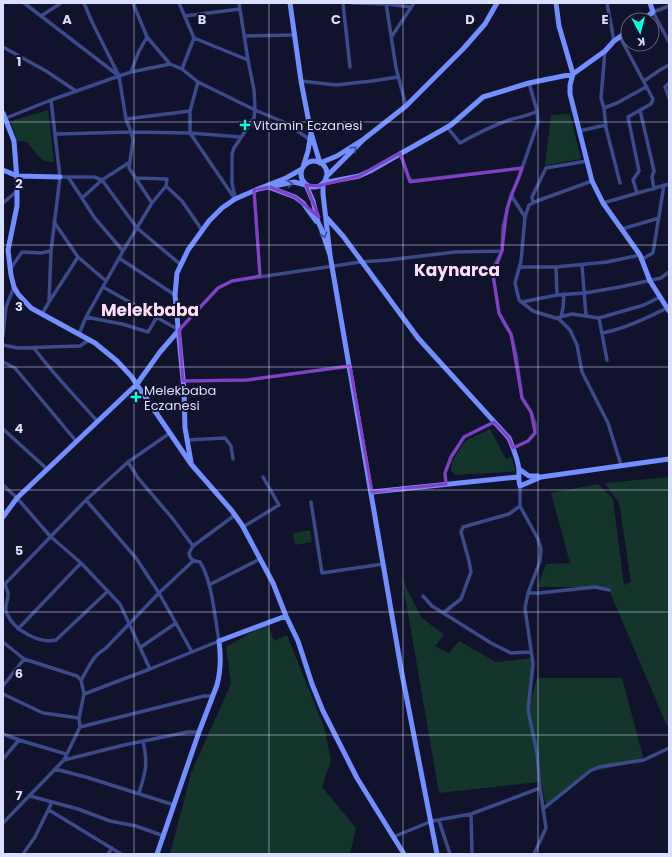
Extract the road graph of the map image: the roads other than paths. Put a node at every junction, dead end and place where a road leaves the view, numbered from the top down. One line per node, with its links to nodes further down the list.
1 (24, 3): 19 (street)
2 (61, 3): 19 (street)
3 (84, 3): 40 (street)
4 (133, 3): 25 (street)
5 (179, 3): 20 (street)
6 (239, 3): 17 (street)
7 (290, 3): 22 (street)
8 (343, 3): 36 (street)
9 (352, 3): 10 (street)
10 (386, 3): 15 (street); 24 (street)
11 (497, 3): 51 (street)
12 (558, 3): 39 (street)
13 (607, 3): 28 (street)
14 (650, 3): 18 (street)
15 (412, 5): 24 (street)
16 (669, 6): 18 (street)
17 (240, 9): 20 (street); 23 (street)
18 (653, 12)
19 (41, 16): 40 (street)
20 (185, 16): 27 (street)
21 (660, 25): 29 (street)
22 (295, 35): 23 (street); 42 (street)
23 (244, 36): 33 (street)
24 (392, 36): 41 (street)
25 (147, 37): 34 (street); 38 (street)
26 (620, 37): 28 (street)
27 (194, 38): 33 (street); 37 (street)
28 (614, 41): 31 (street)
29 (669, 42)
30 (3, 47): 48 (street)
31 (605, 51): 39 (street); 52 (street)
32 (628, 52): 43 (street)
33 (248, 60): 53 (street)
34 (170, 64): 37 (street); 38 (street)
35 (669, 65): 43 (street)
36 (350, 67)
37 (182, 69): 44 (street)
38 (131, 72): 40 (street)
39 (573, 74): 45 (street); 62 (street)
40 (119, 76): 48 (street); 59 (street)
41 (398, 77): 42 (street); 51 (street)
42 (301, 81): 66 (street)
43 (644, 81): 47 (street)
44 (198, 82): 53 (street); 55 (street)
45 (529, 83): 56 (street); 61 (street)
46 (669, 83): 49 (street)
47 (646, 87): 52 (street); 54 (street)
48 (76, 91): 50 (street)
49 (669, 98)
50 (51, 100): 58 (street); 65 (street)
51 (406, 106): 68 (street)
52 (604, 108): 60 (street)
53 (255, 110): 66 (street); 67 (street)
54 (640, 110): 89 (street); 92 (street)
55 (190, 111): 59 (street); 64 (street)
56 (537, 111): 61 (street); 74 (street)
57 (3, 113): 58 (street)
58 (6, 118): 76 (street)
59 (126, 119): 63 (street)
60 (606, 125): 62 (street); 84 (street)
61 (448, 127): 69 (street)
62 (579, 131): 70 (street)
63 (131, 132): 64 (street); 65 (street); 71 (street)
64 (190, 133): 67 (street); 95 (street)
65 (56, 134): 77 (street)
66 (310, 136): 72 (street); 73 (street)
67 (241, 137): 95 (street)
68 (364, 139): 72 (street); 79 (street, one-way to 68)
69 (400, 153): 74 (street); 83 (street)
70 (586, 161): 82 (street); 97 (street)
71 (130, 162): 80 (street); 81 (street)
72 (320, 163): 73 (street); 79 (street)
73 (303, 168): 85 (street); 90 (street)
74 (522, 168): 93 (street)
75 (3, 170): 76 (street)
76 (17, 176): 77 (street); 91 (street)
77 (60, 177): 78 (street); 103 (street)
78 (68, 177): 81 (street); 94 (street)
79 (326, 177): 83 (street)
80 (135, 178): 87 (street); 99 (street)
81 (102, 180): 94 (street); 105 (street)
82 (592, 180): 97 (street); 98 (street)
83 (323, 183): 85 (street); 100 (street)
84 (620, 183)
85 (306, 185): 88 (street, one-way to 85); 104 (street)
86 (667, 185): 89 (street); 102 (street)
87 (166, 186): 99 (street); 107 (street)
88 (270, 187): 90 (street); 104 (street)
89 (654, 188): 92 (street)
90 (256, 190): 95 (street); 123 (street)
91 (17, 191): 96 (street); 121 (street)
92 (637, 193): 98 (street)
93 (511, 195): 101 (street); 110 (street)
94 (82, 198): 109 (street)
95 (235, 199): 107 (street)
96 (3, 203)
97 (532, 203): 101 (street)
98 (603, 203): 106 (street)
99 (152, 204): 105 (street)
100 (326, 216): 111 (street); 115 (street)
101 (525, 217): 119 (street)
102 (659, 218): 106 (street); 113 (street)
103 (54, 222): 108 (street); 112 (street)
104 (318, 222): 111 (street, one-way to 111)
105 (137, 228): 109 (street); 116 (street)
106 (622, 229): 113 (street)
107 (202, 230): 116 (street)
108 (51, 251): 121 (street); 135 (street)
109 (123, 251): 114 (street)
110 (502, 252): 115 (street); 163 (street)
111 (330, 255): 118 (street)
112 (78, 257): 124 (street); 135 (street)
113 (641, 257): 117 (street); 125 (street)
114 (119, 258): 124 (street); 130 (street)
115 (361, 262): 118 (street); 158 (street)
116 (180, 264): 130 (street)
117 (582, 265): 120 (street); 128 (street)
118 (332, 266): 123 (street); 154 (street)
119 (520, 267): 120 (street); 136 (street)
120 (556, 267): 131 (street)
121 (10, 269): 126 (street)
122 (669, 272): 125 (street)
123 (260, 276): 145 (street)
124 (106, 281): 127 (street)
125 (650, 281): 128 (street); 132 (street)
126 (14, 287): 134 (street); 138 (street)
127 (103, 287): 140 (street); 142 (street)
128 (585, 293): 129 (street); 139 (street)
129 (564, 294): 131 (street); 141 (street)
130 (175, 295): 145 (street)
131 (557, 295): 136 (street)
132 (660, 297): 137 (street); 144 (street)
133 (3, 298): 134 (street)
134 (8, 300): 148 (street)
135 (49, 302): 138 (street)
136 (522, 302): 143 (street)
137 (668, 310): 146 (street)
138 (42, 314): 147 (street)
139 (586, 316): 141 (street); 144 (street)
140 (86, 317): 142 (street); 147 (street)
141 (561, 317): 143 (street)
142 (157, 318): 145 (street)
143 (555, 318): 168 (street)
144 (599, 318): 146 (street)
145 (179, 330): 155 (street); 156 (street)
146 (602, 333): 152 (street)
147 (79, 334): 149 (street)
148 (3, 336)
149 (89, 340): 151 (street); 156 (street)
150 (3, 345): 151 (street)
151 (34, 348): 157 (street)
152 (607, 360)
153 (3, 362): 162 (street)
154 (350, 366): 155 (street); 177 (street)
155 (183, 381): 161 (street)
156 (137, 384): 157 (street); 160 (street)
157 (97, 421): 162 (street)
158 (494, 422): 163 (street); 174 (street)
159 (3, 429): 169 (street)
160 (170, 432): 166 (street); 167 (street)
161 (187, 440): 164 (street); 167 (street)
162 (76, 441): 169 (street)
163 (513, 448): 170 (street)
164 (233, 459)
165 (669, 459): 168 (street)
166 (128, 462): 179 (street); 186 (street)
167 (191, 464): 182 (street)
168 (621, 465): 173 (street)
169 (47, 469): 178 (street)
170 (519, 469): 172 (street); 173 (street)
171 (263, 477): 184 (street)
172 (518, 477): 174 (street); 176 (street)
173 (541, 477): 176 (street)
174 (446, 484): 177 (street)
175 (3, 485): 178 (street)
176 (520, 486): 181 (street)
177 (372, 492): 190 (street)
178 (17, 498): 183 (street); 185 (street)
179 (86, 500): 185 (street); 195 (street)
180 (311, 502): 190 (street)
181 (520, 506): 196 (street); 198 (street)
182 (235, 515): 184 (street); 186 (street)
183 (3, 517)
184 (243, 526): 187 (street)
185 (50, 536): 189 (street); 191 (street)
186 (194, 546): 188 (street)
187 (260, 559): 192 (street); 199 (street)
188 (193, 561): 192 (street); 195 (street)
189 (81, 563): 194 (street); 202 (street)
190 (383, 564): 235 (street)
191 (4, 585): 202 (street)
192 (209, 585): 203 (street)
193 (610, 590): 196 (street)
194 (108, 591): 201 (street); 202 (street)
195 (159, 593): 200 (street); 201 (street)
196 (528, 593): 207 (street)
197 (423, 596): 198 (street)
198 (443, 613): 207 (street)
199 (286, 616): 203 (street); 238 (street)
200 (176, 623): 205 (street); 206 (street)
201 (128, 625): 205 (street); 210 (street)
202 (18, 629)
203 (219, 641): 206 (street); 214 (street)
204 (3, 642): 208 (street)
205 (141, 647): 209 (street)
206 (192, 652): 209 (street)
207 (530, 652): 226 (street)
208 (24, 659): 210 (street); 211 (street)
209 (150, 668): 213 (street)
210 (81, 680): 213 (street)
211 (3, 686)
212 (3, 694): 215 (street)
213 (84, 694): 215 (street)
214 (213, 696): 216 (street); 217 (street)
215 (79, 718): 216 (street)
216 (80, 727): 222 (street)
217 (199, 732): 220 (street); 230 (street)
218 (3, 734): 219 (street)
219 (19, 740): 222 (street); 223 (street)
220 (143, 741): 224 (street); 227 (street)
221 (669, 748): 231 (street)
222 (66, 754): 224 (street)
223 (3, 759)
224 (64, 760): 225 (street)
225 (55, 769): 227 (street); 228 (street)
226 (540, 788): 231 (street); 233 (street)
227 (139, 793): 230 (street)
228 (30, 796): 229 (street); 236 (street)
229 (52, 802): 232 (street); 237 (street)
230 (174, 805): 237 (street)
231 (543, 809): 248 (street)
232 (49, 810): 239 (street); 240 (street)
233 (471, 814): 234 (street); 247 (street)
234 (439, 821): 235 (street); 246 (street)
235 (432, 822): 238 (street); 245 (street)
236 (3, 823)
237 (164, 836): 243 (street)
238 (393, 836): 244 (street)
239 (112, 848): 241 (street); 242 (street)
240 (23, 854)
241 (108, 854)
242 (121, 854)
243 (157, 854)
244 (404, 854)
245 (437, 854)
246 (450, 854)
247 (472, 854)
248 (534, 854)

